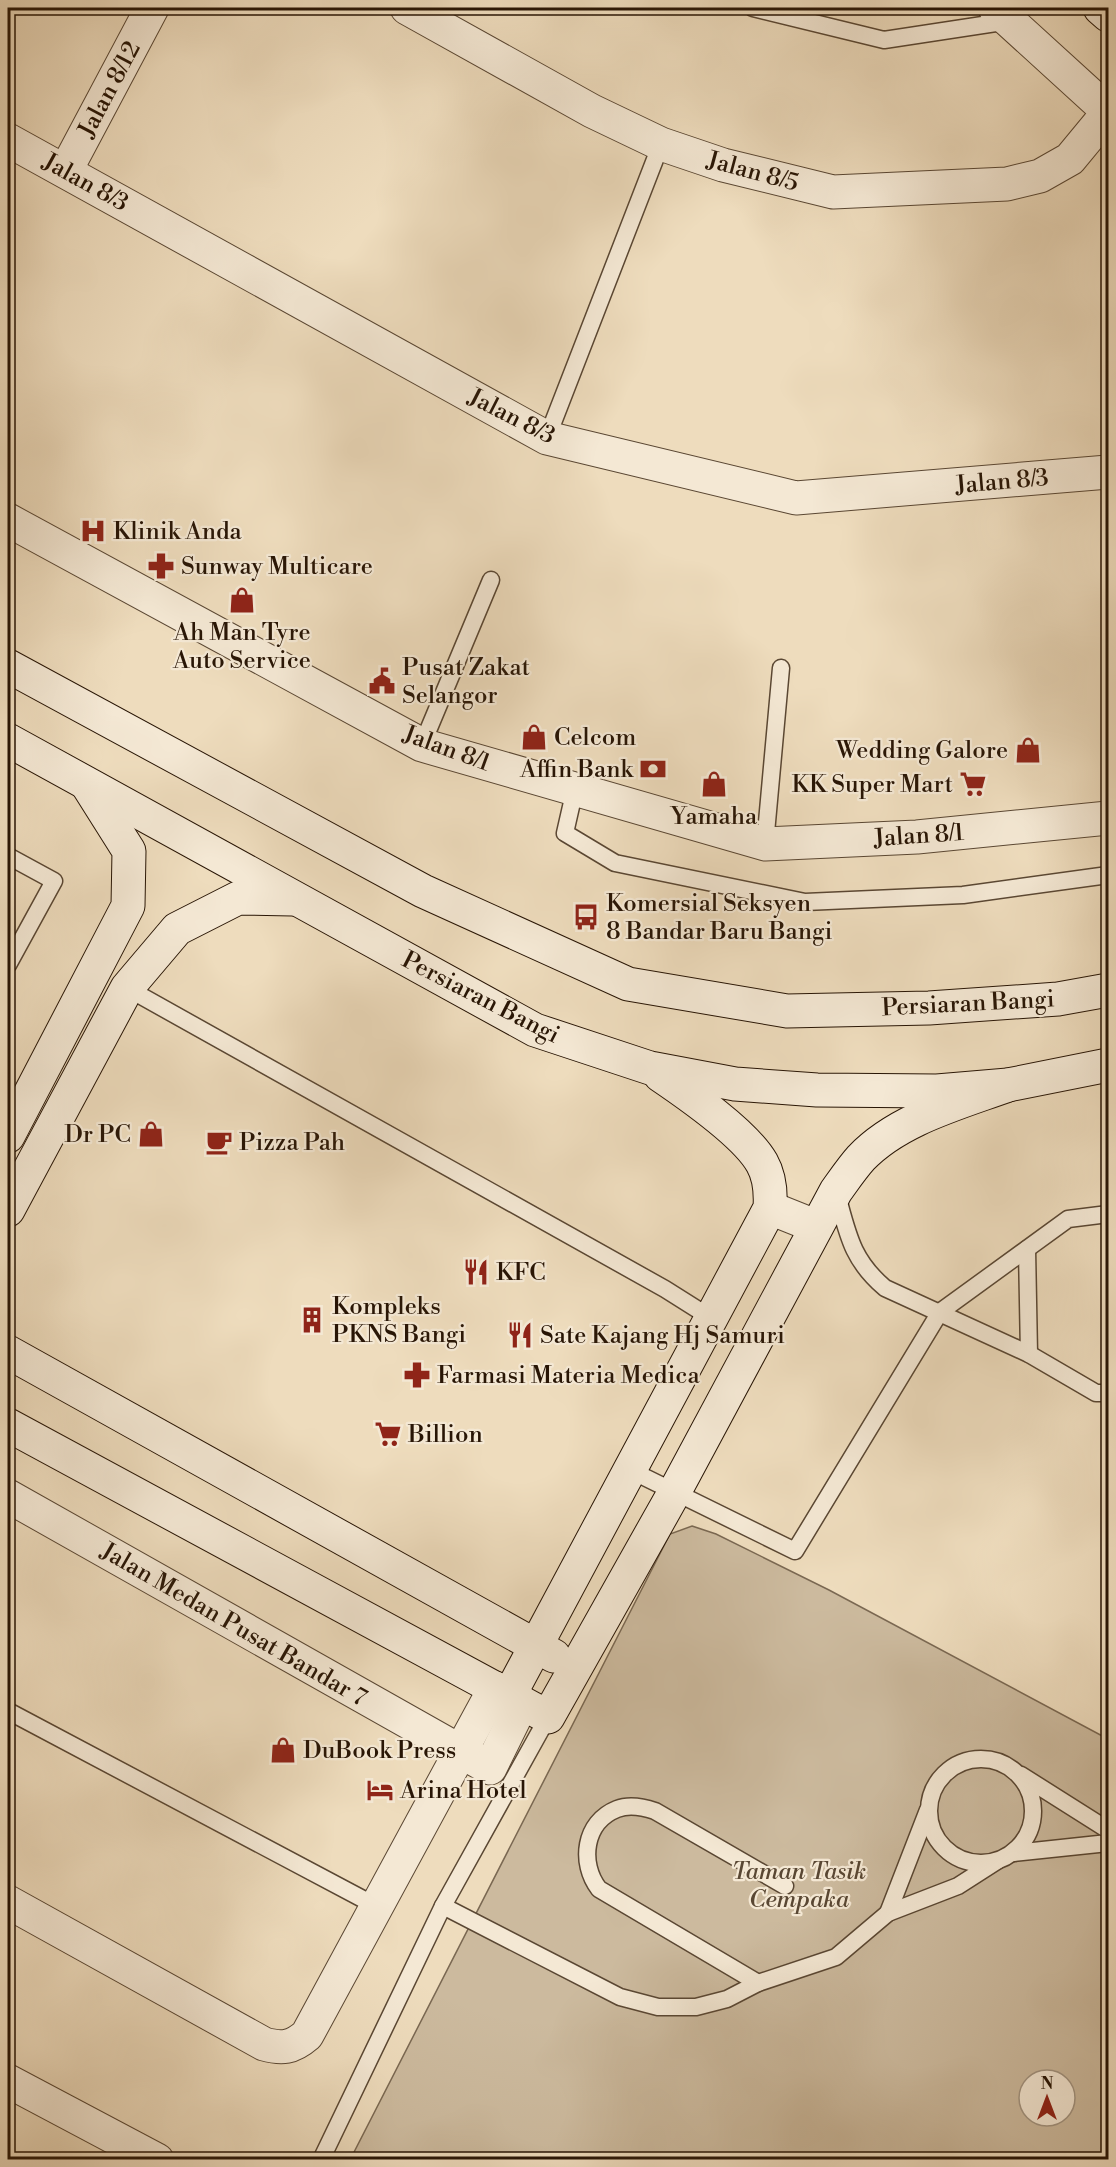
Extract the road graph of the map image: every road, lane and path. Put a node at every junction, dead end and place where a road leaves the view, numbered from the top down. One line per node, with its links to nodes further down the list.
1 (152, 8): 10 (street, Jalan 8/12)
2 (406, 8): 9 (street, Jalan 8/5)
3 (753, 8): 5 (lane)
4 (1101, 8): 6 (street)
5 (1002, 14): 7 (street)
6 (1108, 15)
7 (1108, 112): 9 (street, Jalan 8/5)
8 (8, 140): 10 (street, Jalan 8/3)
9 (661, 144): 11 (lane)
10 (66, 170): 11 (street, Jalan 8/3)
11 (547, 438): 12 (street, Jalan 8/3)
12 (1108, 472)
13 (8, 520): 18 (street, Jalan 8/1)
14 (490, 580): 18 (lane)
15 (8, 666): 28 (street, Persiaran Bangi)
16 (781, 668): 22 (lane)
17 (8, 740): 19 (street, Persiaran Bangi)
18 (422, 745): 20 (street, Jalan 8/1)
19 (85, 783): 25 (street, Persiaran Bangi); 32 (street)
20 (575, 789): 22 (street, Jalan 8/1); 24 (lane)
21 (1108, 818): 22 (street, Jalan 8/1)
22 (765, 844)
23 (8, 856): 26 (lane)
24 (1108, 875)
25 (296, 899): 27 (street); 30 (street, Persiaran Bangi)
26 (8, 965)
27 (127, 988): 35 (street); 40 (lane)
28 (1108, 990)
29 (1108, 1065): 31 (street, Persiaran Bangi)
30 (650, 1068): 31 (street, Persiaran Bangi); 34 (street)
31 (1008, 1085): 33 (street)
32 (8, 1136)
33 (836, 1191): 37 (street); 39 (lane)
34 (770, 1208): 37 (street); 40 (street)
35 (8, 1210)
36 (1108, 1214): 38 (lane)
37 (815, 1226): 46 (street)
38 (1027, 1249): 39 (lane); 42 (lane)
39 (940, 1312): 42 (lane); 46 (lane)
40 (711, 1318): 45 (street)
41 (8, 1352): 48 (street)
42 (1029, 1354): 43 (lane)
43 (1108, 1393)
44 (8, 1425): 50 (street)
45 (630, 1470): 46 (lane); 48 (street)
46 (674, 1493): 49 (street)
47 (8, 1496): 52 (street, Jalan Medan Pusat Bandar 7)
48 (535, 1645): 49 (street); 50 (street)
49 (575, 1668): 50 (street)
50 (518, 1701): 52 (street, Jalan Medan Pusat Bandar 7); 62 (lane)
51 (8, 1711): 61 (lane)
52 (460, 1753): 61 (street)
53 (1018, 1773): 54 (lane); 55 (lane); 57 (lane)
54 (929, 1808): 58 (lane); 63 (lane)
55 (1108, 1830)
56 (1108, 1843): 57 (lane)
57 (1014, 1852): 58 (lane)
58 (997, 1861): 63 (lane)
59 (785, 1886): 64 (lane)
60 (8, 1902): 61 (street)
61 (376, 1906)
62 (443, 1906): 64 (lane); 67 (lane)
63 (888, 1913): 64 (lane)
64 (758, 1983)
65 (8, 2081): 66 (street)
66 (157, 2160)
67 (321, 2160)

